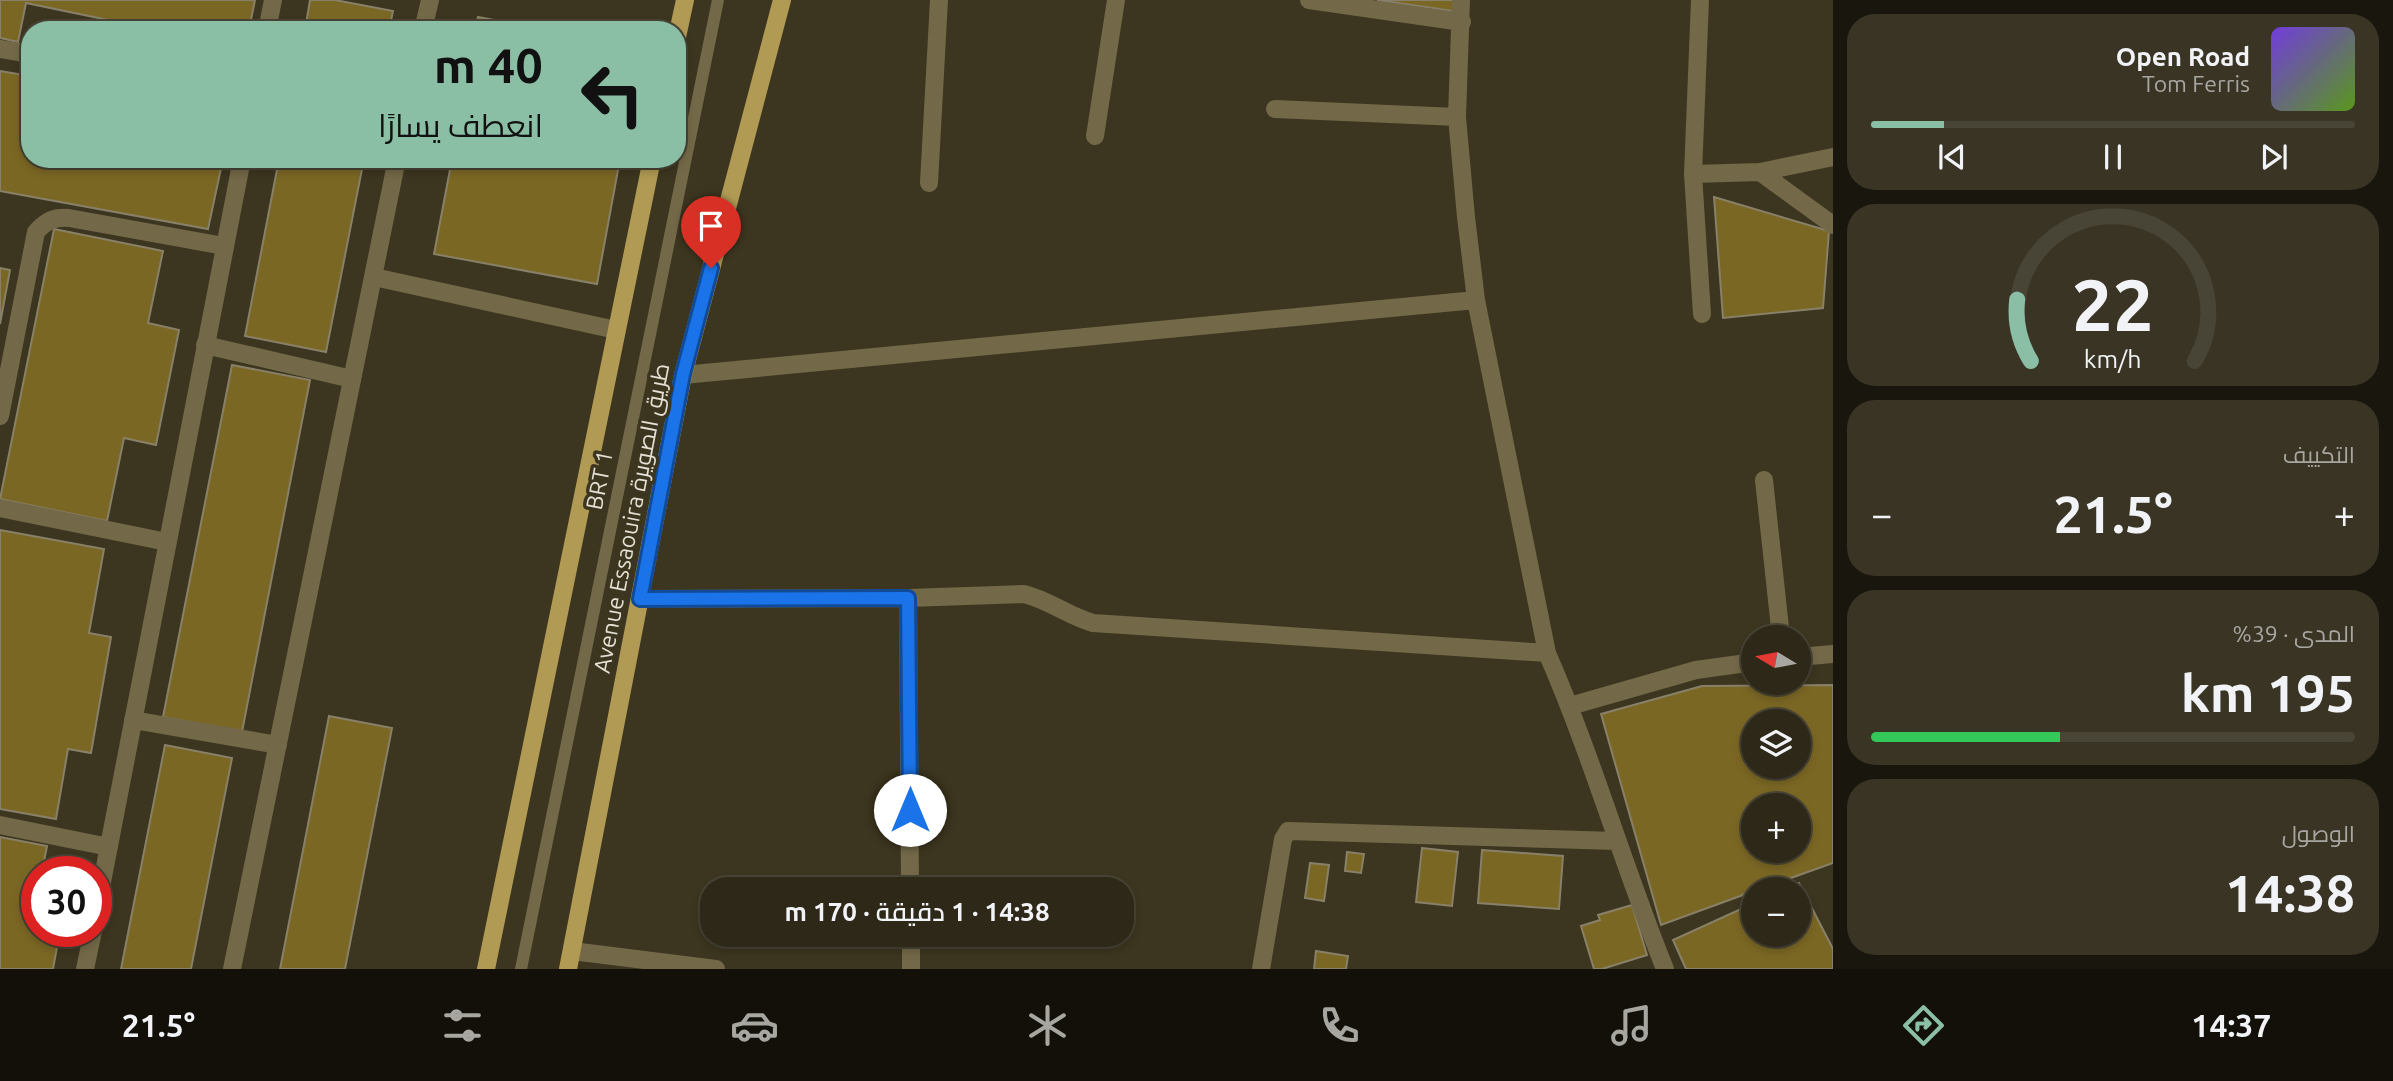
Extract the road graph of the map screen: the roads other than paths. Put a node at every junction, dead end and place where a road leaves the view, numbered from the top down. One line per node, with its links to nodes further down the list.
1 (273, 0): 11 (street)
2 (685, 0): 13 (main road)
3 (718, 0): 20 (lane, BRT 1)
4 (782, 0): 36 (main road, Avenue Essaouira طريق الصويرة)
5 (939, 0): 28 (street)
6 (1116, 0): 19 (street)
7 (1309, 0): 14 (street)
8 (1461, 0): 14 (street)
9 (1700, 0): 27 (street)
10 (425, 1): 12 (street)
11 (269, 21)
12 (424, 21)
13 (680, 21)
14 (1462, 22): 18 (street)
15 (0, 49): 16 (street)
16 (21, 52)
17 (1275, 109): 18 (street)
18 (1457, 117): 32 (street)
19 (1095, 136)
20 (686, 157)
21 (1833, 157): 26 (street)
22 (240, 168): 30 (street)
23 (395, 168): 31 (street)
24 (650, 168): 34 (main road)
25 (684, 168): 64 (lane, BRT 1)
26 (1760, 172): 27 (street); 29 (street)
27 (1693, 174): 33 (street)
28 (929, 183)
29 (1833, 225)
30 (224, 246): 35 (street); 38 (street)
31 (373, 277): 34 (street); 37 (street)
32 (1476, 300): 36 (street); 45 (street)
33 (1702, 314)
34 (616, 330): 63 (main road)
35 (205, 345): 37 (street); 41 (street)
36 (683, 374): 43 (main road, Avenue Essaouira طريق الصويرة)
37 (352, 379): 51 (street)
38 (0, 416)
39 (1764, 480): 44 (street)
40 (0, 508): 41 (street)
41 (167, 542): 50 (street)
42 (908, 598): 43 (street); 45 (street); 56 (street)
43 (640, 599): 59 (main road, Avenue Essaouira طريق الصويرة)
44 (1780, 625)
45 (1547, 653): 49 (street)
46 (1833, 654): 47 (street)
47 (1811, 656)
48 (1741, 664): 49 (street)
49 (1570, 706): 53 (street)
50 (133, 720): 51 (street); 54 (street)
51 (278, 745): 62 (street)
52 (0, 825): 54 (street)
53 (1616, 841): 60 (street); 68 (street)
54 (109, 846): 55 (street)
55 (107, 856)
56 (910, 877)
57 (90, 947): 61 (street)
58 (911, 947): 67 (street)
59 (572, 951): 65 (main road, Avenue Essaouira طريق الصويرة); 66 (street)
60 (1664, 966): 69 (street)
61 (85, 969)
62 (232, 969)
63 (486, 969)
64 (521, 969)
65 (568, 969)
66 (716, 969)
67 (911, 969)
68 (1261, 969)
69 (1646, 969)

